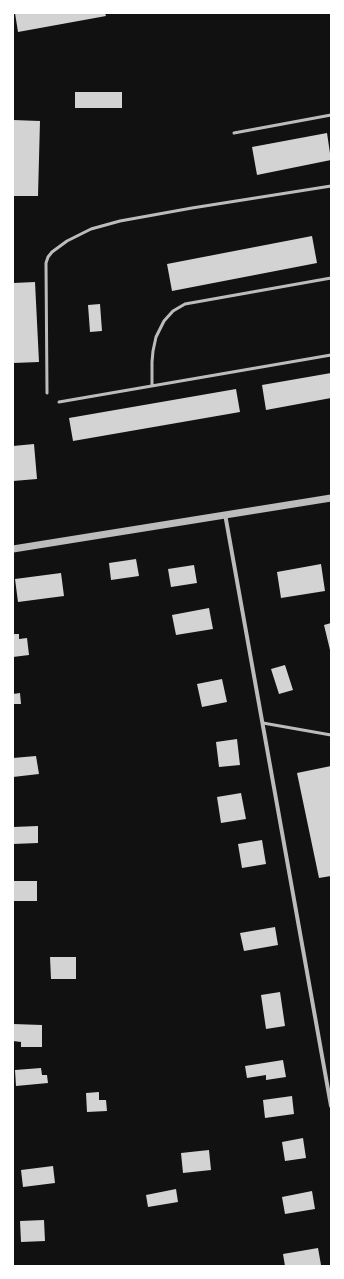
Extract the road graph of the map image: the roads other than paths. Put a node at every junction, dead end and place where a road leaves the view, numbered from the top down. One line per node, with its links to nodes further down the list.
1 (331, 116): 2 (lane)
2 (234, 133)
3 (331, 186): 7 (lane)
4 (331, 278): 6 (lane)
5 (331, 355): 6 (lane)
6 (152, 386): 8 (lane)
7 (47, 393)
8 (59, 402)
9 (331, 498): 10 (street)
10 (225, 514): 11 (street); 12 (street)
11 (13, 549)
12 (263, 723): 13 (lane); 14 (street)
13 (331, 735)
14 (329, 1076): 15 (street)
15 (331, 1106)

